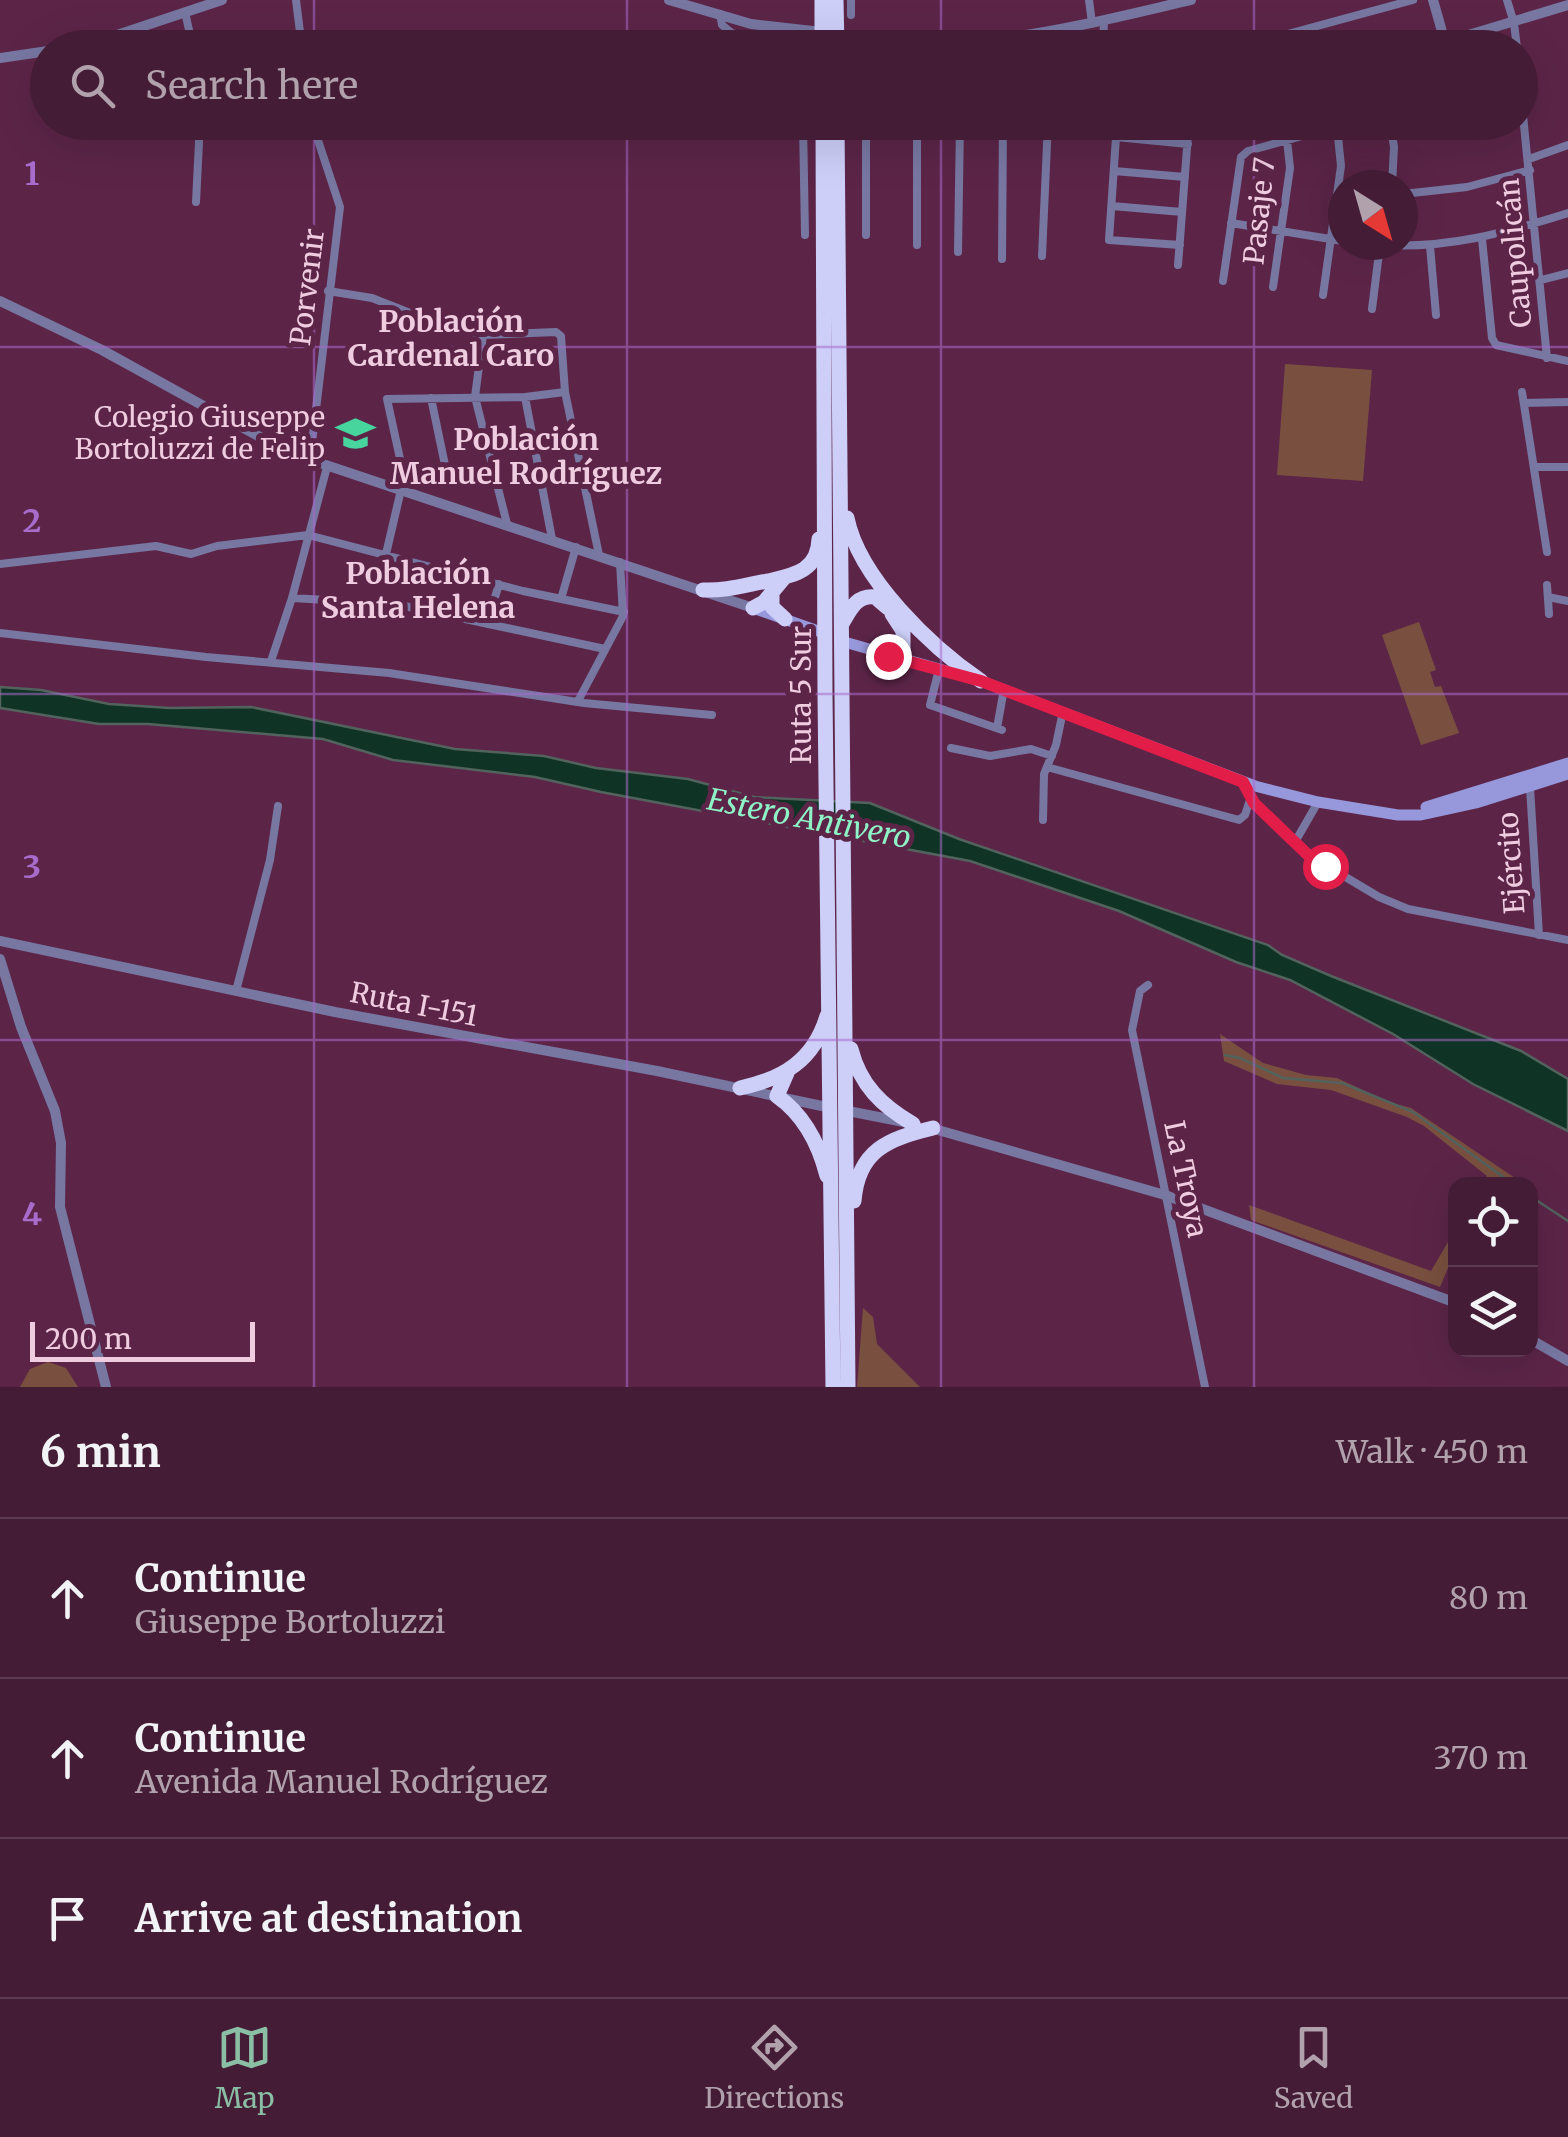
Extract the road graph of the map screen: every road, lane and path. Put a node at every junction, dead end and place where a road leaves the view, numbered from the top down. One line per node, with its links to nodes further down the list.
1 (222, 0): 15 (street)
2 (296, 0): 23 (street)
3 (669, 0): 12 (street)
4 (822, 0): 26 (highway)
5 (836, 0): 27 (highway)
6 (851, 0): 17 (street)
7 (1088, 0): 18 (street)
8 (1191, 0): 14 (street)
9 (1412, 0): 30 (street)
10 (1433, 0): 31 (street)
11 (1507, 0): 19 (street)
12 (698, 4): 16 (street)
13 (1568, 5): 19 (street)
14 (1139, 6): 18 (street)
15 (185, 12): 21 (street); 22 (street)
16 (720, 14): 24 (street); 25 (street)
17 (851, 15)
18 (1098, 22): 20 (street); 29 (street)
19 (1514, 22): 32 (street); 33 (street)
20 (1056, 29): 28 (street)
21 (132, 30)
22 (188, 30)
23 (300, 30)
24 (728, 30)
25 (804, 30)
26 (822, 30)
27 (840, 30)
28 (1052, 30)
29 (1100, 30)
30 (1302, 30)
31 (1442, 30)
32 (1486, 30)
33 (1515, 30)
34 (30, 54): 35 (street)
35 (0, 58)
36 (199, 140): 62 (street)
37 (318, 140): 87 (street, Porvenir)
38 (803, 140): 69 (street)
39 (823, 140): 102 (highway, Ruta 5 Sur)
40 (838, 140): 107 (highway, Ruta 5 Sur)
41 (866, 140): 70 (street)
42 (917, 140): 74 (street)
43 (959, 140): 77 (street)
44 (1003, 140): 79 (street)
45 (1047, 140): 78 (street)
46 (1116, 140): 59 (street)
47 (1140, 140): 53 (street)
48 (1188, 140): 53 (street)
49 (1288, 140): 66 (street); 68 (street, Pasaje 7)
50 (1338, 140): 56 (street)
51 (1393, 140): 57 (street)
52 (1527, 140): 55 (street, Caupolicán)
53 (1188, 144): 60 (street)
54 (1568, 145): 55 (street)
55 (1529, 158): 58 (street, Caupolicán)
56 (1340, 170)
57 (1393, 170)
58 (1530, 170): 61 (street); 67 (street, Caupolicán)
59 (1114, 171): 60 (street); 63 (street)
60 (1185, 176): 64 (street)
61 (1418, 193)
62 (196, 202)
63 (1112, 206): 64 (street); 73 (street)
64 (1182, 212): 73 (street)
65 (1568, 212): 67 (street)
66 (1231, 223): 68 (street); 84 (street)
67 (1535, 223): 72 (street); 85 (street, Caupolicán)
68 (1281, 232): 71 (street); 86 (street, Pasaje 7)
69 (804, 235)
70 (866, 235)
71 (1328, 239)
72 (1482, 239): 76 (street); 93 (street)
73 (1180, 245): 82 (street)
74 (918, 246)
75 (1418, 246): 76 (street)
76 (1430, 246): 91 (street)
77 (958, 252)
78 (1042, 256)
79 (1002, 259)
80 (1328, 260): 88 (street)
81 (1380, 260): 90 (street)
82 (1178, 265)
83 (1568, 273): 85 (street)
84 (1223, 280)
85 (1541, 280): 93 (street, Caupolicán)
86 (1273, 287)
87 (328, 291): 92 (street); 103 (street, Porvenir)
88 (1323, 295)
89 (0, 302): 103 (street)
90 (1372, 309)
91 (1436, 316)
92 (483, 335): 95 (street); 97 (street)
93 (1547, 358): 94 (street)
94 (1568, 361)
95 (564, 392): 98 (street); 116 (street)
96 (1522, 392): 101 (street)
97 (475, 397): 98 (street); 99 (street); 110 (street)
98 (525, 397): 112 (street)
99 (431, 398): 108 (street); 108 (street)
100 (1568, 402): 101 (street)
101 (1524, 403): 106 (street)
102 (827, 438): 119 (highway); 130 (highway, Ruta 5 Sur)
103 (310, 460): 105 (street)
104 (1568, 466): 106 (street)
105 (326, 467): 109 (street); 111 (street)
106 (1534, 467): 114 (street)
107 (841, 474): 134 (highway, Ruta 5 Sur); 137 (highway)
108 (404, 477): 109 (street)
109 (402, 490): 110 (street); 115 (street)
110 (507, 524): 112 (street)
111 (308, 535): 115 (street); 118 (street); 125 (street)
112 (552, 539): 113 (street)
113 (576, 547): 116 (street); 126 (street)
114 (1546, 552)
115 (386, 554): 120 (street)
116 (599, 555): 117 (street)
117 (620, 562): 123 (street); 129 (street)
118 (0, 564)
119 (788, 577): 122 (highway); 130 (highway)
120 (499, 584): 126 (street); 133 (street)
121 (1547, 584): 124 (street)
122 (769, 586): 123 (highway); 128 (highway); 132 (highway)
123 (703, 590): 128 (street)
124 (1548, 597): 127 (street); 131 (street)
125 (292, 598): 133 (street); 141 (street)
126 (561, 599): 129 (street)
127 (1568, 601)
128 (753, 608): 132 (main road)
129 (624, 612): 139 (street)
130 (826, 612): 145 (highway, Ruta 5 Sur)
131 (1549, 614)
132 (785, 619): 135 (main road)
133 (487, 624): 139 (street)
134 (841, 625): 137 (highway); 145 (highway, Ruta 5 Sur)
135 (818, 631)
136 (0, 632): 141 (street)
137 (911, 632): 140 (highway); 143 (highway)
138 (848, 643): 140 (main road)
139 (605, 650): 146 (street)
140 (896, 658): 142 (main road)
141 (271, 661): 146 (street)
142 (939, 669): 143 (main road); 144 (street)
143 (981, 681): 144 (main road)
144 (1004, 689): 147 (main road)
145 (833, 691): 161 (highway, Ruta 5 Sur)
146 (578, 701): 148 (street)
147 (1063, 711): 150 (street); 155 (main road)
148 (712, 715)
149 (950, 748): 150 (street)
150 (1052, 756): 152 (street)
151 (1568, 763): 158 (main road)
152 (1048, 767): 155 (street); 159 (street)
153 (1568, 774): 154 (main road)
154 (1530, 787): 158 (main road); 162 (street, Ejército)
155 (1255, 792): 156 (main road); 160 (street)
156 (1318, 802): 158 (main road); 160 (street)
157 (278, 806): 167 (street)
158 (1388, 812)
159 (1044, 820)
160 (1294, 842): 162 (street)
161 (835, 883): 168 (highway, Ruta 5 Sur); 169 (highway, Ruta 5 Sur)
162 (1539, 935): 163 (street)
163 (1568, 940)
164 (0, 941): 167 (street, Ruta I-151)
165 (0, 959): 185 (street)
166 (1148, 985): 179 (street, La Troya)
167 (236, 991): 171 (street, Ruta I-151)
168 (830, 1002): 170 (highway); 180 (highway, Ruta 5 Sur)
169 (844, 1013): 176 (highway); 181 (highway, Ruta 5 Sur)
170 (787, 1074): 171 (highway); 172 (highway)
171 (740, 1088): 172 (street, Ruta I-151)
172 (777, 1096): 173 (street, Ruta I-151); 180 (highway)
173 (822, 1106)
174 (853, 1112): 175 (street)
175 (888, 1119): 176 (street); 178 (highway)
176 (913, 1124): 177 (street)
177 (932, 1128): 178 (highway); 179 (street)
178 (888, 1142): 181 (highway)
179 (1165, 1195): 182 (street); 188 (street, La Troya)
180 (832, 1206): 186 (highway, Ruta 5 Sur)
181 (847, 1290): 187 (highway, Ruta 5 Sur)
182 (1448, 1300)
183 (1538, 1344): 184 (street)
184 (1568, 1361)
185 (106, 1387)
186 (834, 1387)
187 (848, 1387)
188 (1205, 1387)

